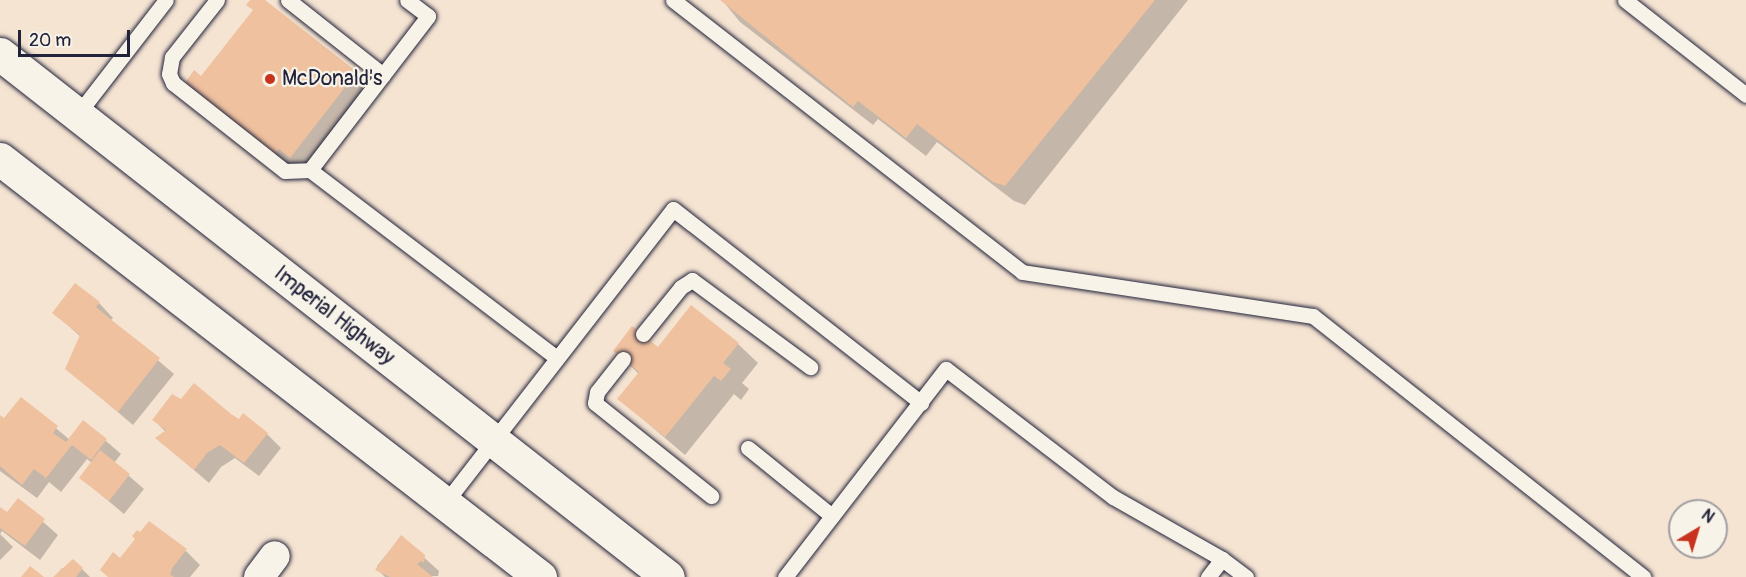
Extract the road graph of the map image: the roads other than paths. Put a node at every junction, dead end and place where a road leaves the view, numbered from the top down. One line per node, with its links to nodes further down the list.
1 (166, 0): 10 (lane)
2 (217, 0): 12 (lane)
3 (288, 0): 8 (lane)
4 (407, 0): 8 (lane)
5 (673, 0): 24 (lane)
6 (1625, 0): 9 (lane)
7 (0, 54): 10 (main road, Imperial Highway)
8 (383, 75): 12 (lane)
9 (1746, 95)
10 (77, 115): 18 (main road, Imperial Highway)
11 (0, 159): 21 (main road)
12 (310, 170): 14 (lane)
13 (643, 334): 16 (lane)
14 (557, 358): 17 (lane); 18 (lane)
15 (623, 359): 20 (lane)
16 (810, 368)
17 (921, 403): 22 (lane); 23 (lane)
18 (493, 441): 21 (lane); 26 (main road, Imperial Highway)
19 (748, 448): 22 (lane)
20 (711, 496)
21 (445, 503): 25 (main road)
22 (832, 516): 27 (lane)
23 (1222, 559): 28 (lane); 29 (lane)
24 (1639, 576)
25 (540, 577)
26 (668, 577)
27 (785, 577)
28 (1208, 577)
29 (1246, 577)

